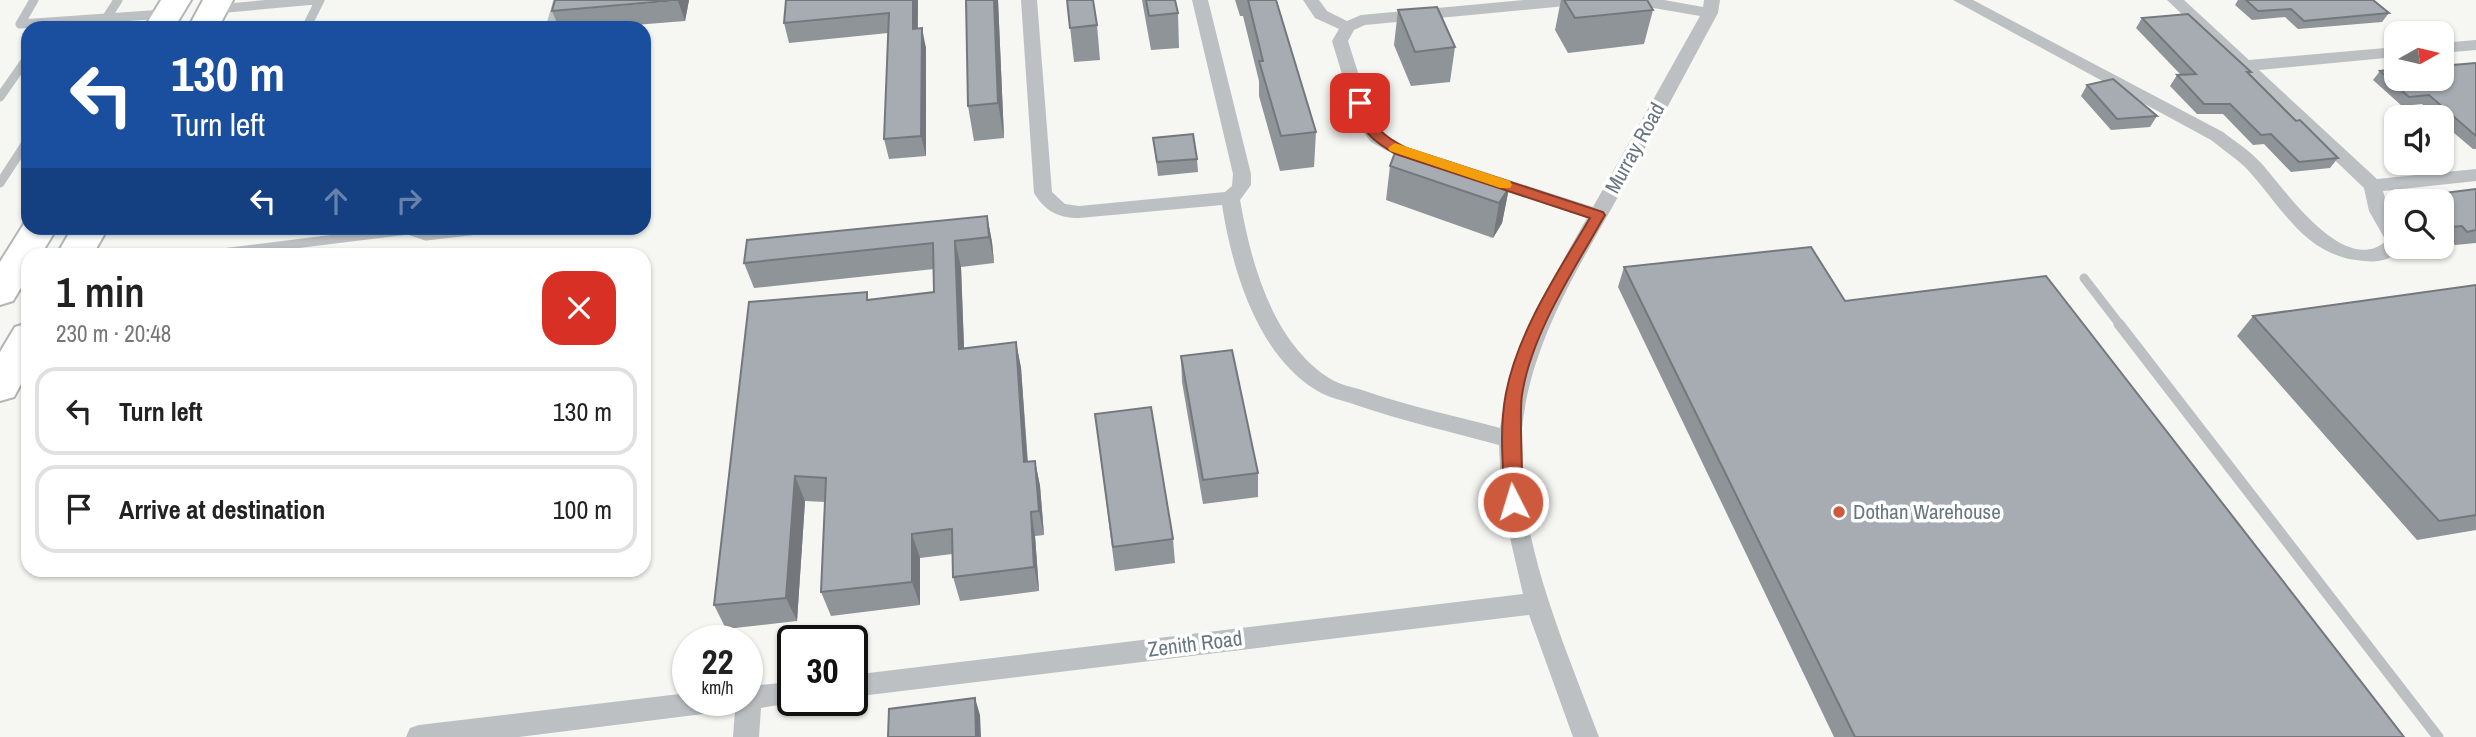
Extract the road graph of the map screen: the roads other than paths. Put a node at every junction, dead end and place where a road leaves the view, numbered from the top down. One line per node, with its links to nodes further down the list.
1 (34, 0): 15 (lane)
2 (118, 0): 16 (lane)
3 (318, 0): 13 (lane); 18 (lane)
4 (558, 0): 19 (lane)
5 (1029, 0): 31 (street)
6 (1200, 0): 31 (street)
7 (1311, 0): 20 (street)
8 (1576, 0): 20 (street)
9 (1636, 0): 12 (street)
10 (1961, 0): 30 (street)
11 (2175, 0): 24 (street)
12 (1711, 6): 32 (street, Murray Road)
13 (211, 13)
14 (167, 14): 17 (lane)
15 (22, 21)
16 (104, 21)
17 (122, 21)
18 (309, 21)
19 (552, 21)
20 (1348, 27): 32 (street)
21 (2476, 45): 22 (street)
22 (2454, 47)
23 (2384, 53): 24 (street)
24 (2244, 66): 30 (street)
25 (21, 67): 26 (lane)
26 (0, 97)
27 (21, 151): 29 (lane)
28 (2476, 175): 30 (street)
29 (0, 183)
30 (2373, 186)
31 (1230, 198): 40 (street)
32 (1598, 215): 40 (street, Murray Road)
33 (368, 235): 34 (lane)
34 (263, 248)
35 (21, 258): 37 (highway)
36 (2084, 278): 48 (lane)
37 (0, 292)
38 (21, 349): 39 (highway)
39 (0, 386)
40 (1511, 439): 41 (street, Murray Road)
41 (1538, 603): 42 (street, Zenith Road); 47 (street, Murray Road)
42 (868, 683)
43 (672, 707): 45 (street)
44 (744, 716): 46 (street)
45 (419, 737)
46 (746, 737)
47 (1586, 737)
48 (2438, 737)

